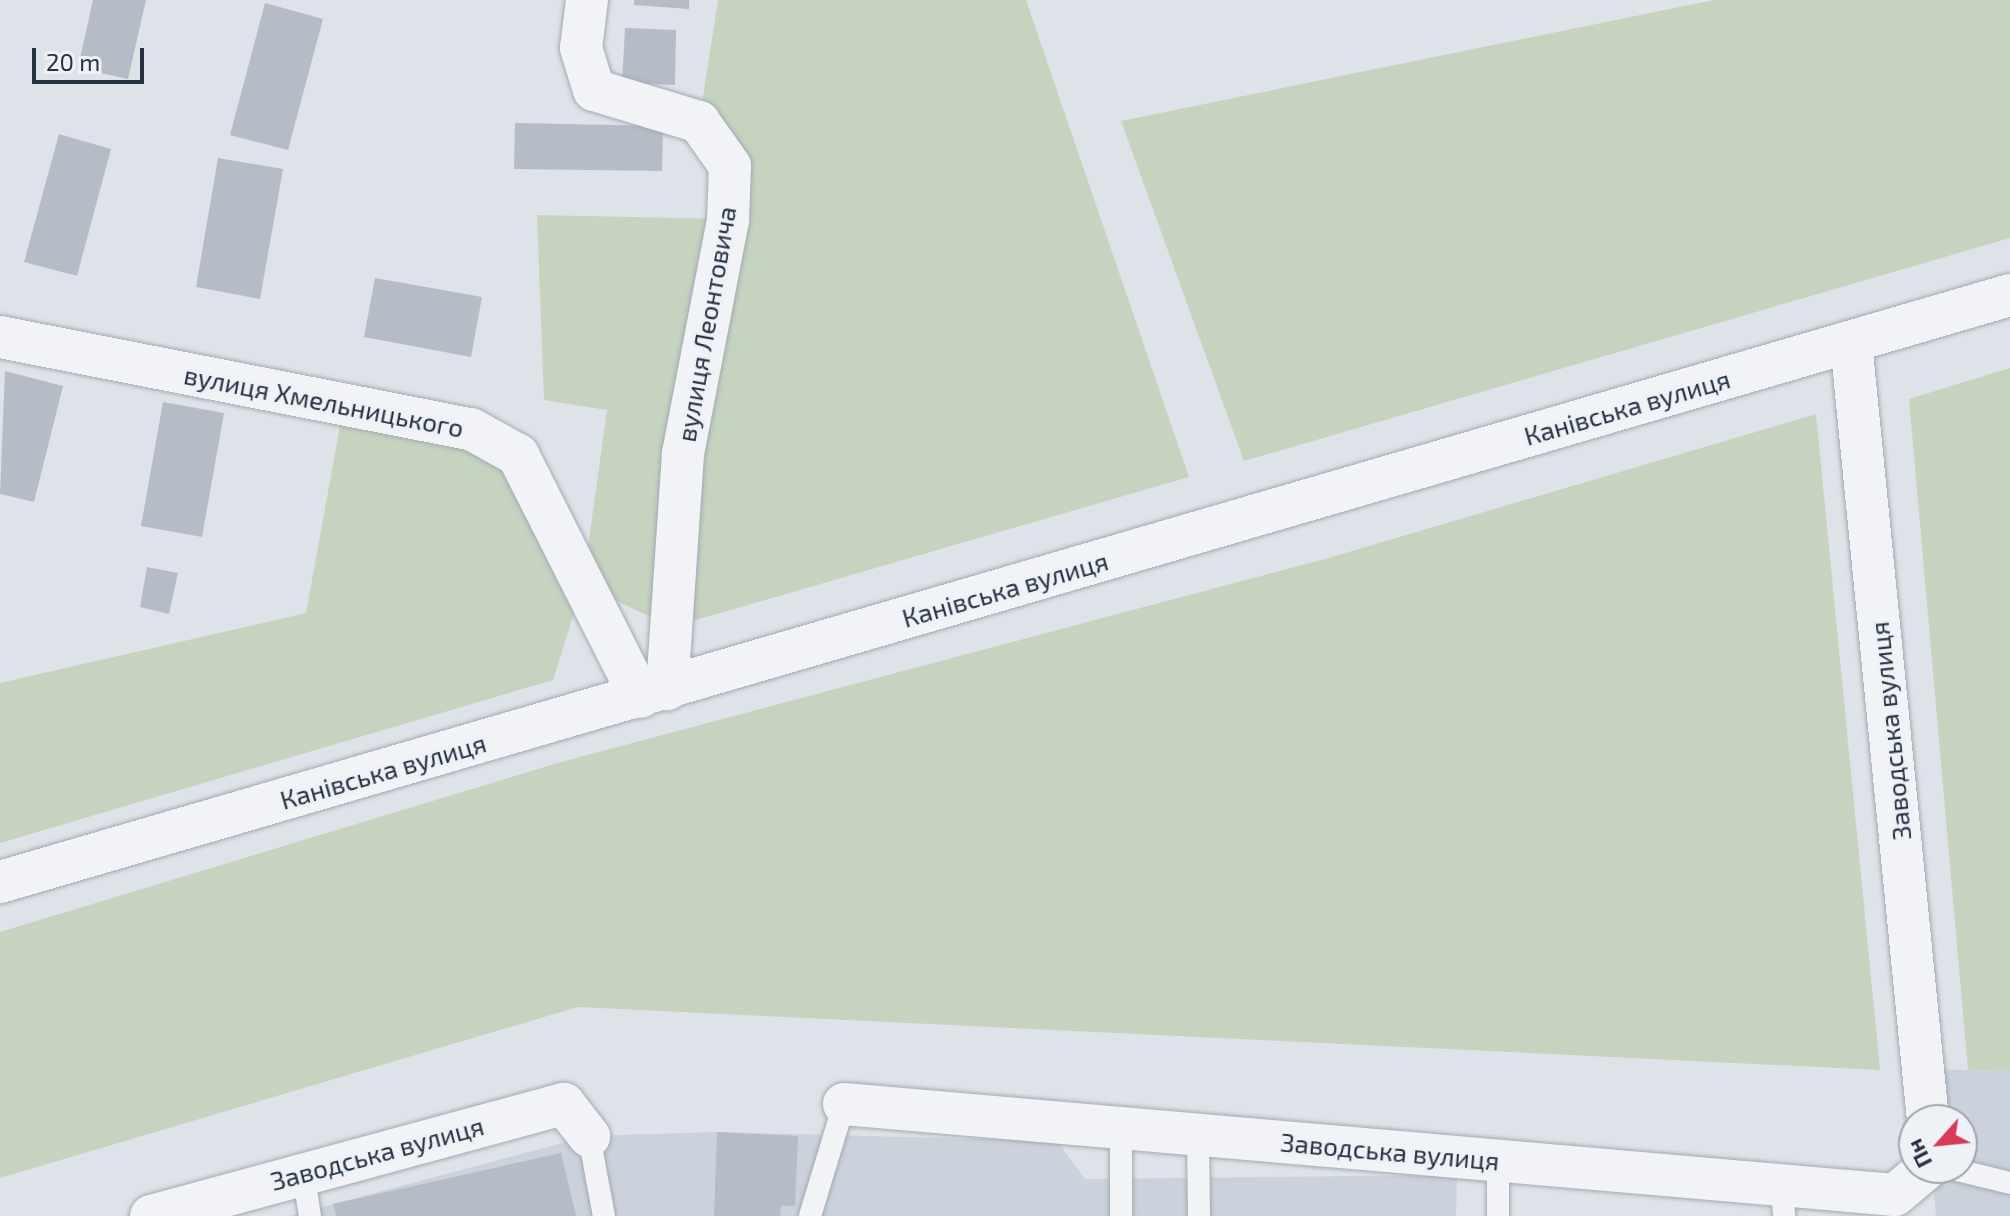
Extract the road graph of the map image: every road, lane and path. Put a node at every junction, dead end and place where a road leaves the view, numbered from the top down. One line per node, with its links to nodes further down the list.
1 (587, 0): 5 (street, вулиця Леонтовича)
2 (2010, 295): 4 (street, Канівська вулиця)
3 (0, 337): 5 (street, вулиця Хмельницького)
4 (1851, 342): 5 (street, Канівська вулиця); 8 (street, Заводська вулиця)
5 (653, 693): 6 (street, Канівська вулиця)
6 (0, 882)
7 (844, 1104): 9 (street, Заводська вулиця); 21 (lane)
8 (1926, 1104)
9 (1121, 1128): 10 (street, Заводська вулиця); 22 (lane)
10 (1198, 1134): 12 (street, Заводська вулиця); 23 (lane)
11 (589, 1136): 13 (street, Заводська вулиця); 20 (lane)
12 (1498, 1160): 17 (street, Заводська вулиця); 24 (lane)
13 (303, 1172): 18 (street, Заводська вулиця); 19 (lane)
14 (1978, 1175): 15 (lane)
15 (2010, 1183)
16 (1908, 1184): 17 (street, Заводська вулиця)
17 (1782, 1201)
18 (151, 1216)
19 (310, 1216)
20 (604, 1216)
21 (810, 1216)
22 (1121, 1216)
23 (1199, 1216)
24 (1498, 1216)

